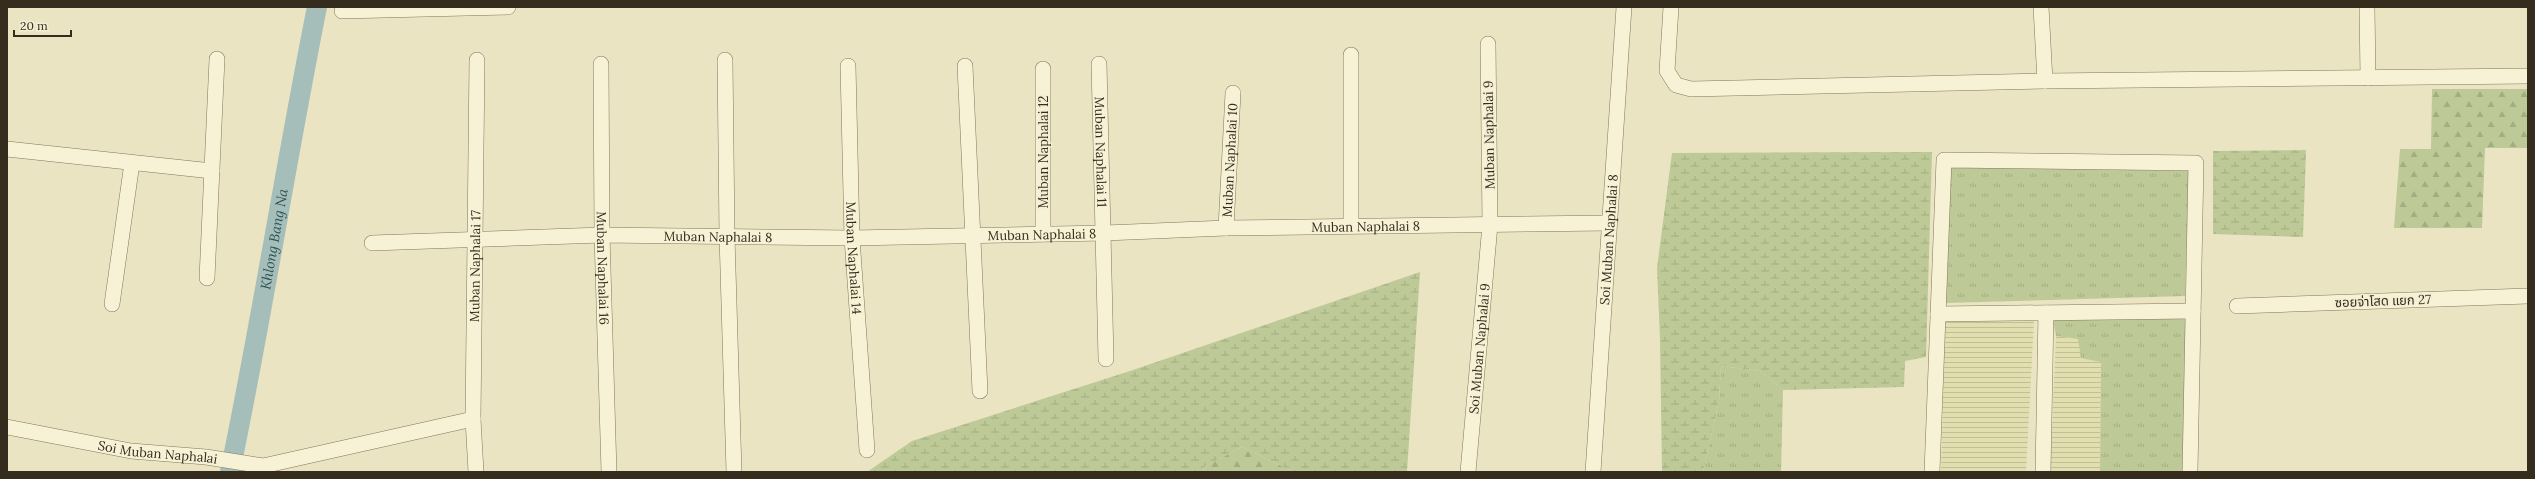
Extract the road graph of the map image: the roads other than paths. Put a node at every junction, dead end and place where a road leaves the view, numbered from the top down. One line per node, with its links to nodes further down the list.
1 (508, 7): 6 (street)
2 (1624, 7): 25 (street, Soi Muban Naphalai 8)
3 (1670, 7): 20 (street)
4 (2041, 7): 20 (street)
5 (2367, 7): 19 (street)
6 (413, 8): 7 (street)
7 (342, 11)
8 (1488, 44): 26 (street, Muban Naphalai 9)
9 (1351, 55): 27 (street)
10 (217, 59): 24 (street)
11 (478, 60): 34 (street, Muban Naphalai 17)
12 (725, 60): 33 (street)
13 (601, 64): 31 (street, Muban Naphalai 16)
14 (1099, 64): 29 (street, Muban Naphalai 11)
15 (848, 66): 35 (street, Muban Naphalai 14)
16 (965, 66): 32 (street)
17 (1043, 69): 30 (street, Muban Naphalai 12)
18 (2528, 76): 19 (street)
19 (2368, 78): 20 (street)
20 (2045, 81)
21 (1233, 93): 28 (street, Muban Naphalai 10)
22 (7, 149): 23 (street)
23 (132, 163): 24 (street); 39 (street)
24 (212, 172): 37 (street)
25 (1609, 223): 26 (street, Muban Naphalai 8); 53 (street, Soi Muban Naphalai 8)
26 (1490, 225): 27 (street, Muban Naphalai 8); 52 (street, Soi Muban Naphalai 9)
27 (1351, 226): 28 (street, Muban Naphalai 8)
28 (1226, 228): 29 (street, Muban Naphalai 8)
29 (1104, 233): 30 (street, Muban Naphalai 8); 44 (street, Muban Naphalai 11)
30 (1043, 234): 32 (street, Muban Naphalai 8)
31 (602, 235): 33 (street, Muban Naphalai 8); 34 (street, Muban Naphalai 8); 50 (street, Muban Naphalai 16)
32 (973, 235): 35 (street, Muban Naphalai 8); 45 (street)
33 (726, 236): 35 (street, Muban Naphalai 8); 51 (street)
34 (474, 238): 36 (street, Muban Naphalai 8); 46 (street, Muban Naphalai 17)
35 (852, 238): 48 (street, Muban Naphalai 14)
36 (372, 244)
37 (207, 278)
38 (2528, 296): 40 (street, ซอยจ่าโสด แยก 27)
39 (112, 304)
40 (2238, 306)
41 (2193, 311): 42 (street); 43 (street); 56 (street)
42 (2046, 313): 43 (street); 55 (street)
43 (1938, 314): 54 (street)
44 (1106, 359)
45 (980, 391)
46 (473, 419): 47 (street, Soi Muban Naphalai); 49 (street, Muban Naphalai 17)
47 (7, 427)
48 (867, 450)
49 (476, 472)
50 (609, 472)
51 (734, 472)
52 (1468, 472)
53 (1593, 472)
54 (1932, 472)
55 (2043, 472)
56 (2190, 472)

